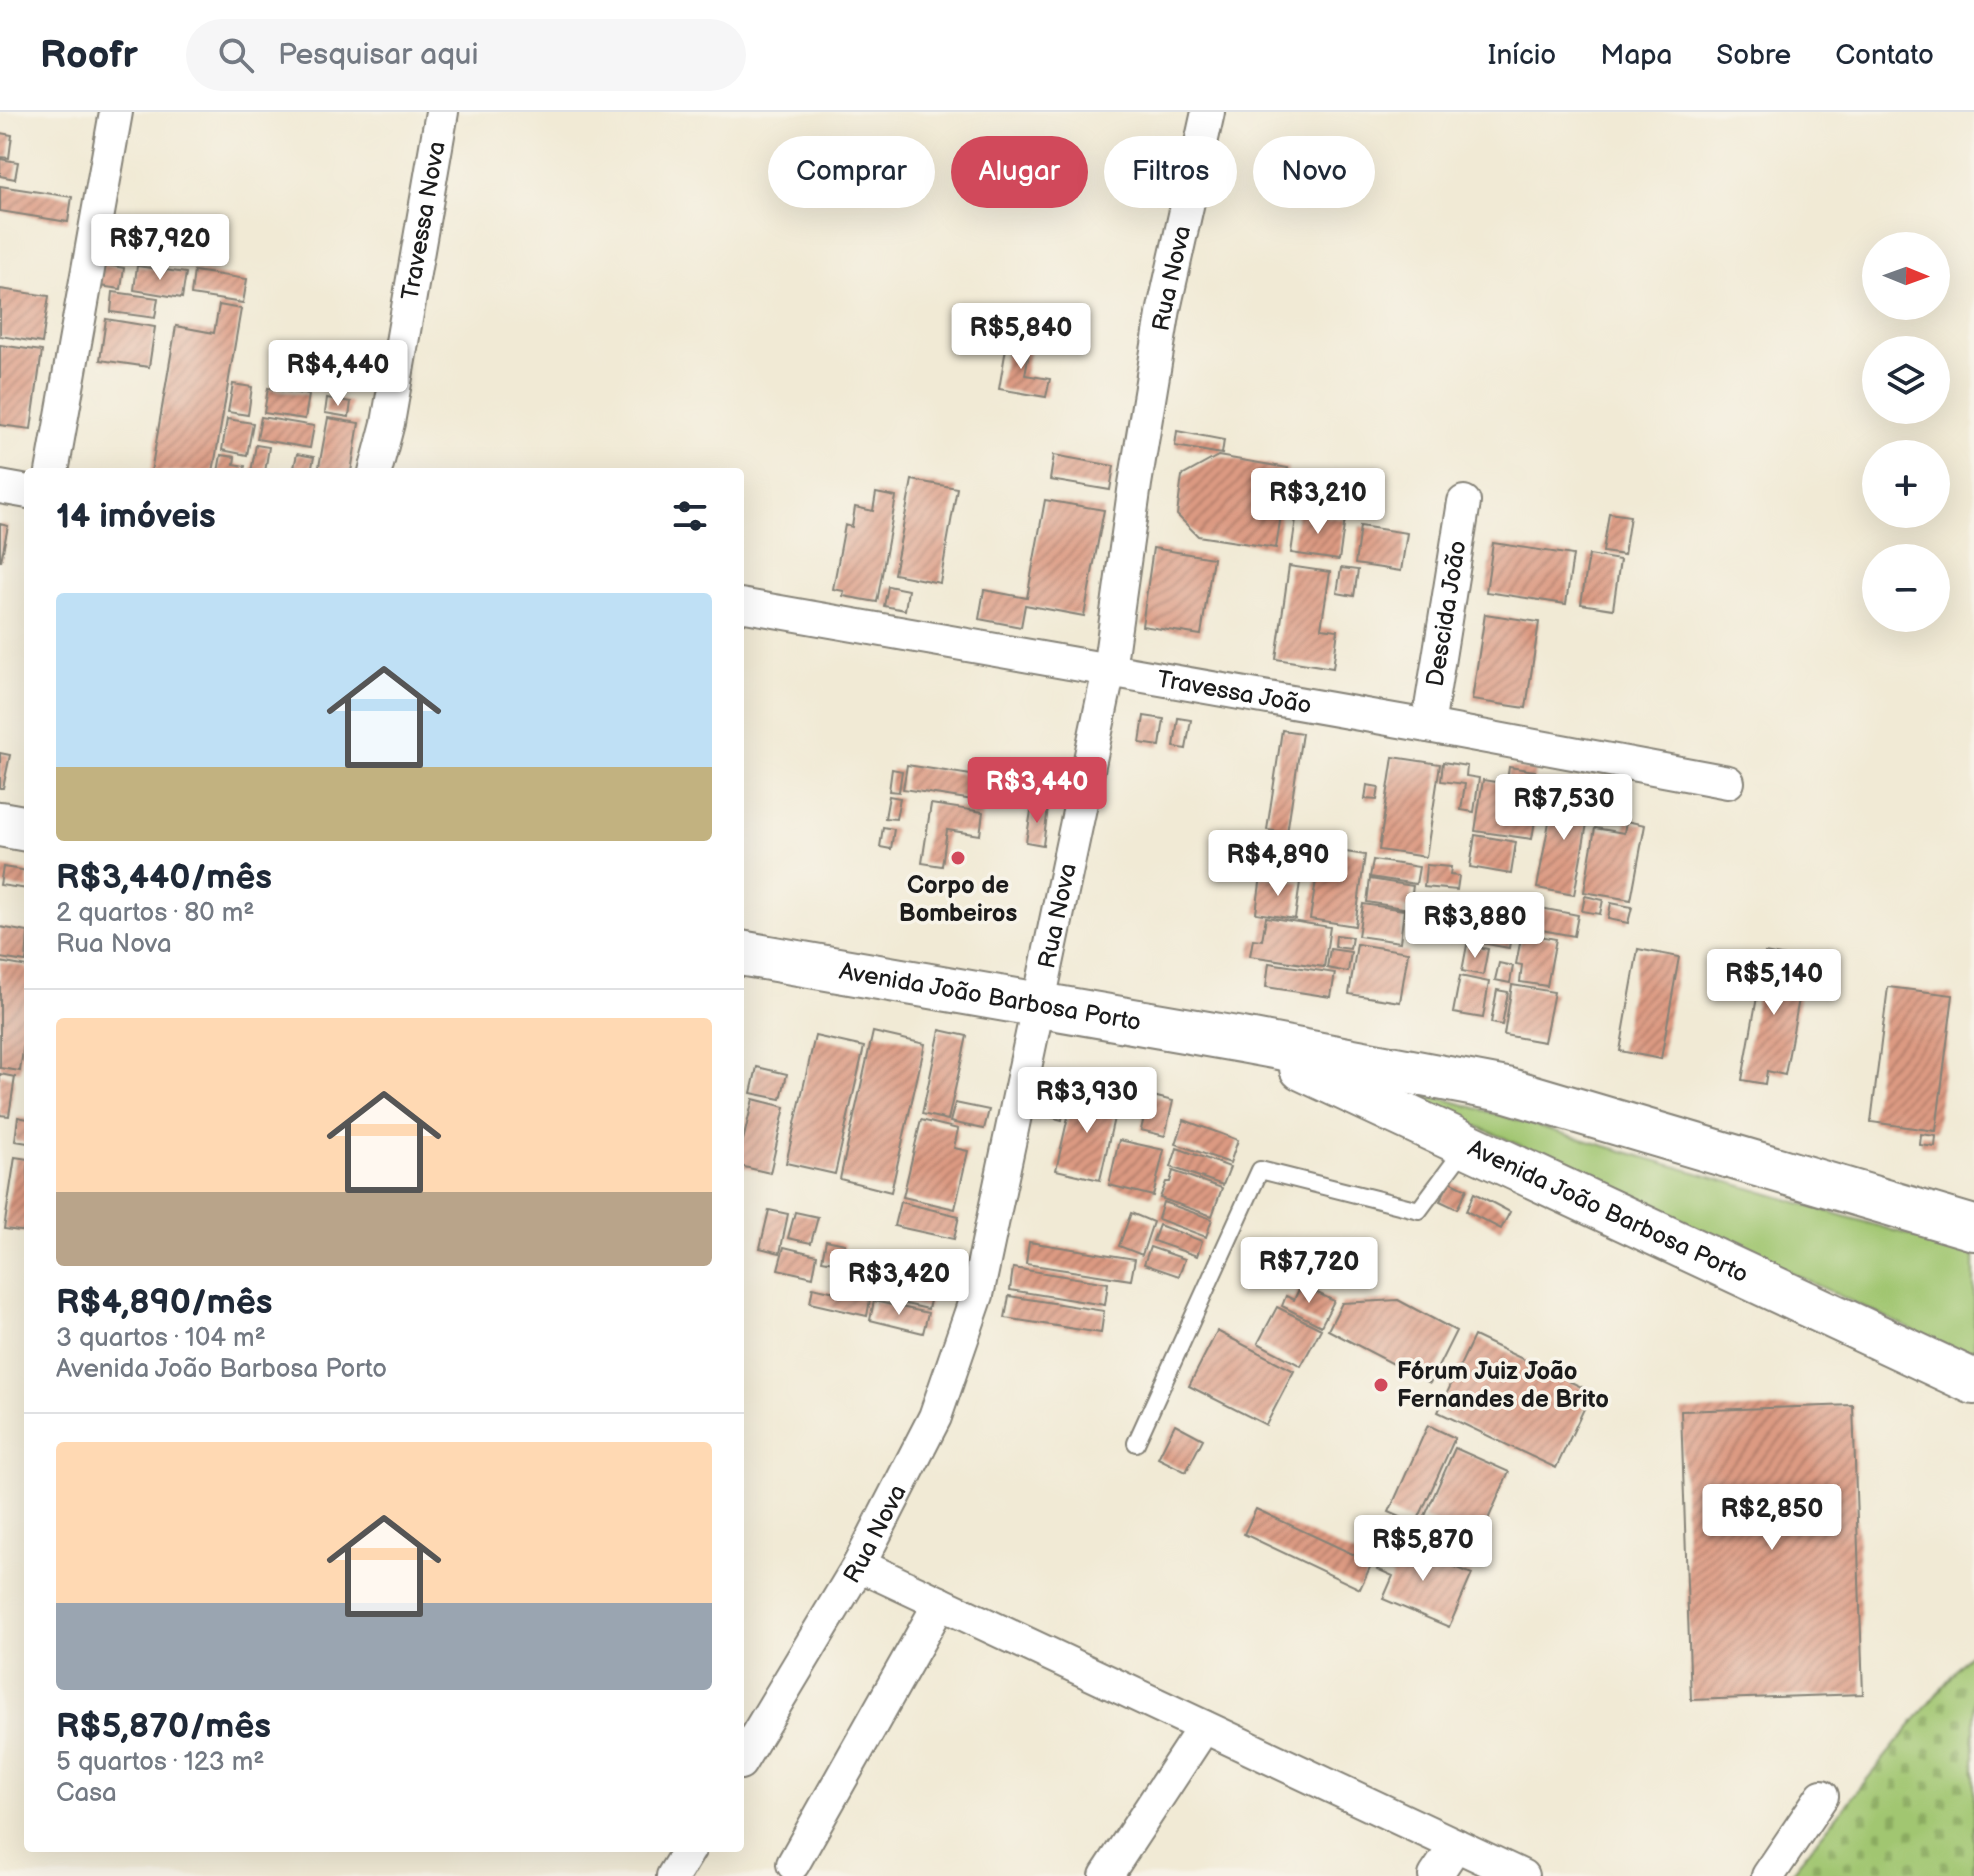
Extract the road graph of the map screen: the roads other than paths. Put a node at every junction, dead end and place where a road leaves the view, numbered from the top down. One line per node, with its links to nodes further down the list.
1 (116, 112): 4 (street)
2 (442, 112): 5 (street, Travessa Nova)
3 (1208, 112): 10 (street, Rua Nova)
4 (53, 468)
5 (376, 468)
6 (0, 487): 7 (street)
7 (24, 491)
8 (1464, 502): 11 (street, Descida João)
9 (744, 606): 10 (street, Travessa João)
10 (1109, 670): 11 (street, Travessa João); 16 (street, Rua Nova)
11 (1428, 726): 12 (street, Travessa João)
12 (1728, 782)
13 (0, 824): 14 (main road)
14 (24, 828)
15 (744, 954): 16 (main road, Avenida João Barbosa Porto)
16 (1039, 1005): 17 (main road, Avenida João Barbosa Porto); 22 (street, Rua Nova)
17 (1242, 1040): 18 (main road, Avenida João Barbosa Porto); 19 (main road, Avenida João Barbosa Porto)
18 (1468, 1144): 20 (main road, Avenida João Barbosa Porto); 21 (lane)
19 (1974, 1228)
20 (1974, 1382)
21 (1136, 1443)
22 (859, 1565): 23 (street); 25 (street, Rua Nova)
23 (940, 1603): 24 (street); 29 (street)
24 (1204, 1727): 27 (street); 31 (street)
25 (744, 1756)
26 (1822, 1796): 34 (street)
27 (1456, 1845): 32 (street); 33 (street)
28 (688, 1852): 30 (street)
29 (793, 1864)
30 (673, 1876)
31 (1106, 1876)
32 (1435, 1876)
33 (1522, 1876)
34 (1768, 1876)

